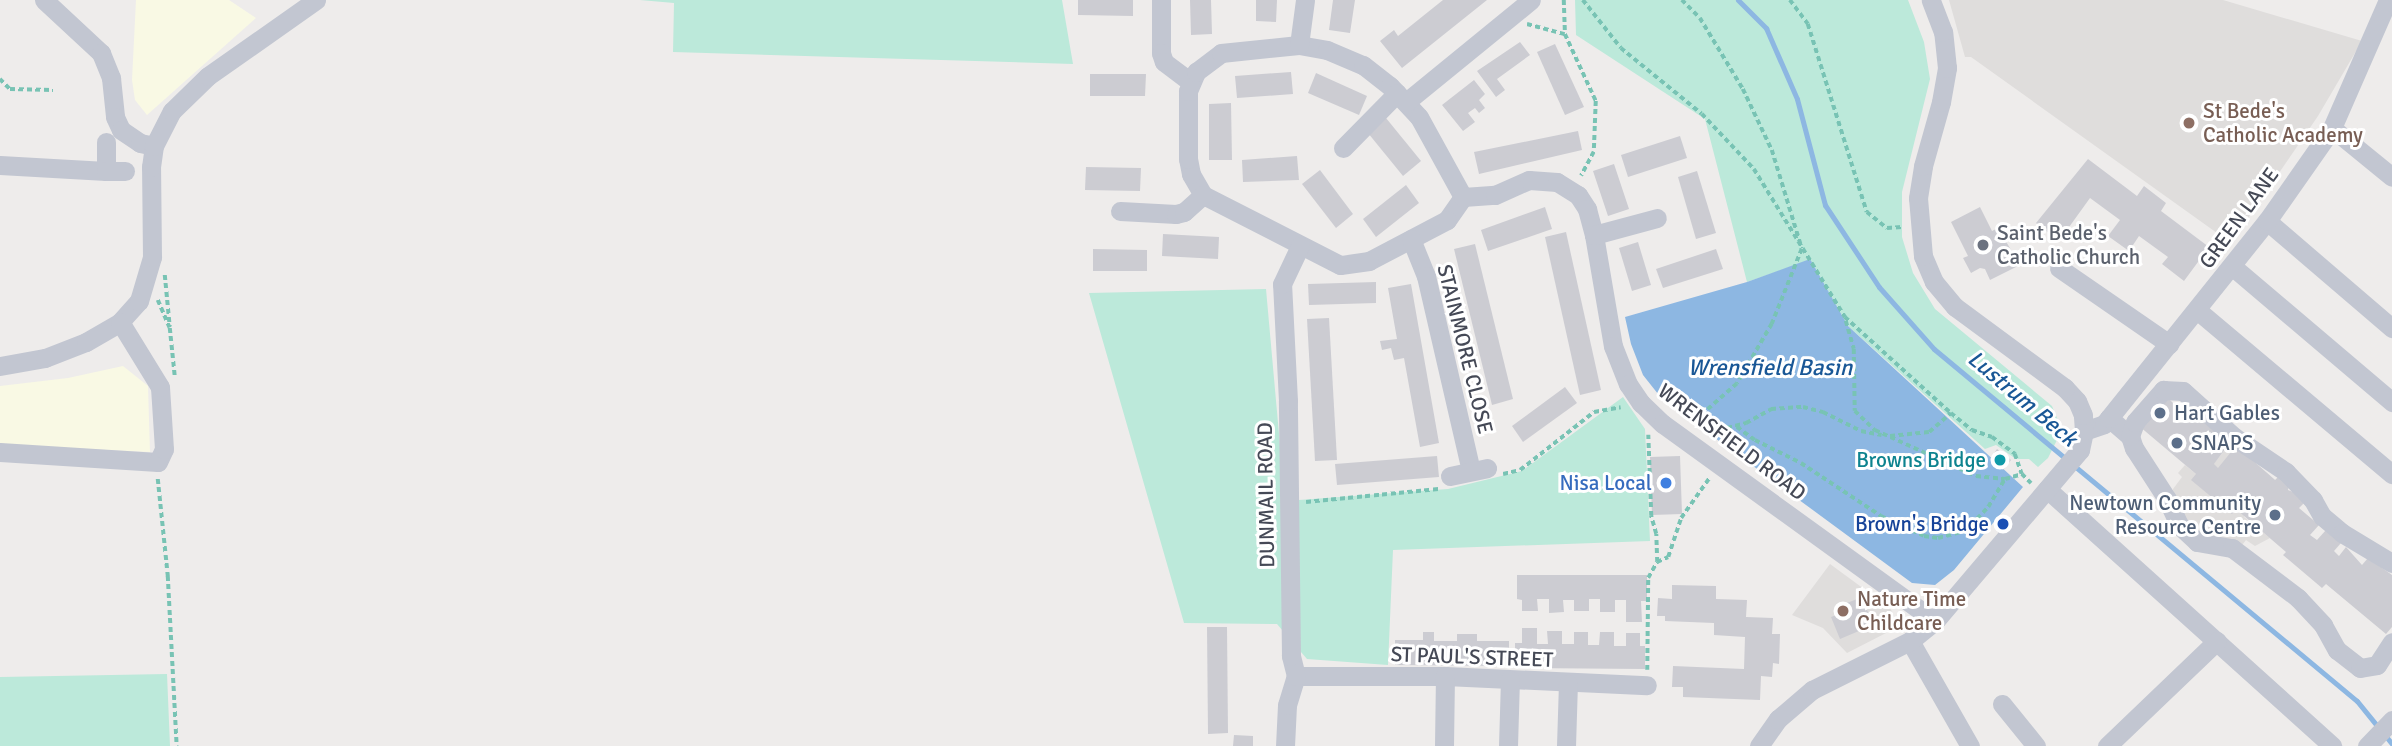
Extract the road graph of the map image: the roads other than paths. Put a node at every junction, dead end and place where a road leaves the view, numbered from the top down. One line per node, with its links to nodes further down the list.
1 (44, 0): 13 (street)
2 (316, 0): 13 (street)
3 (1161, 0): 9 (street)
4 (1305, 0): 8 (street)
5 (1531, 0): 10 (street)
6 (1931, 0): 35 (street)
7 (2388, 0): 11 (street, GREEN LANE)
8 (1299, 44): 9 (street); 10 (street)
9 (1191, 82): 17 (street)
10 (1402, 98): 14 (street); 18 (street)
11 (2332, 128): 16 (street); 21 (street, GREEN LANE)
12 (106, 142): 15 (street)
13 (154, 146): 28 (street)
14 (1343, 148)
15 (0, 165)
16 (2392, 177)
17 (1203, 195): 19 (street); 24 (street)
18 (1463, 197): 22 (street, WRENSFIELD ROAD); 23 (street)
19 (1120, 211)
20 (1657, 218): 22 (street)
21 (2267, 221): 25 (street, GREEN LANE); 29 (street)
22 (1594, 235): 41 (street, WRENSFIELD ROAD)
23 (1411, 239): 24 (street); 38 (street, STAINMORE CLOSE)
24 (1300, 246): 45 (street, DUNMAIL ROAD)
25 (2233, 267): 27 (street, GREEN LANE); 32 (street)
26 (2059, 268): 30 (street)
27 (2197, 310): 30 (street, GREEN LANE); 37 (street)
28 (120, 322): 31 (street); 36 (street)
29 (2392, 328)
30 (2169, 344): 33 (street, GREEN LANE)
31 (0, 366)
32 (2392, 402)
33 (2109, 418): 34 (street); 35 (street, GREEN LANE)
34 (2130, 436): 40 (street); 44 (street)
35 (2082, 440): 39 (street)
36 (0, 452)
37 (2392, 474)
38 (1450, 476)
39 (2045, 491): 41 (street); 43 (street)
40 (2392, 564)
41 (1935, 621): 42 (street)
42 (1910, 641): 56 (street); 57 (street)
43 (2217, 641): 59 (street); 60 (street)
44 (2392, 642)
45 (1296, 676): 46 (street, ST PAUL'S STREET); 52 (street, DUNMAIL ROAD)
46 (1445, 676): 47 (street, ST PAUL'S STREET); 53 (street)
47 (1510, 680): 48 (street, ST PAUL'S STREET); 54 (street)
48 (1569, 684): 49 (street, ST PAUL'S STREET); 55 (street)
49 (1647, 685)
50 (2002, 704): 58 (street)
51 (2392, 720): 61 (street)
52 (1285, 746)
53 (1444, 746)
54 (1508, 746)
55 (1566, 746)
56 (1759, 746)
57 (1970, 746)
58 (2036, 746)
59 (2107, 746)
60 (2332, 746)
61 (2367, 746)

